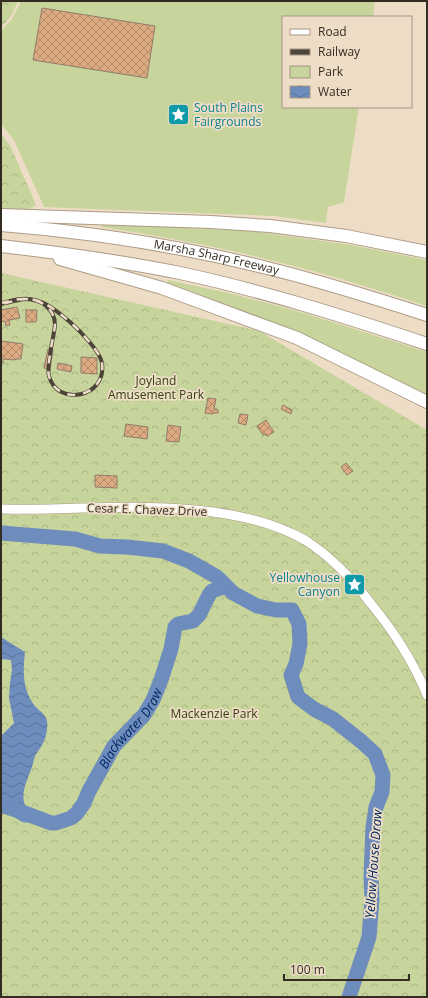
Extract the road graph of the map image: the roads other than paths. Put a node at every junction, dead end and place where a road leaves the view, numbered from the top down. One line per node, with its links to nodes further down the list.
1 (1, 215): 5 (highway)
2 (1, 225): 6 (highway, Marsha Sharp Freeway)
3 (1, 246): 4 (highway)
4 (18, 248): 7 (highway, Marsha Sharp Freeway); 8 (highway)
5 (427, 252)
6 (427, 315)
7 (427, 344)
8 (427, 402)
9 (1, 509): 10 (street, Cesar E. Chavez Drive)
10 (427, 695)

